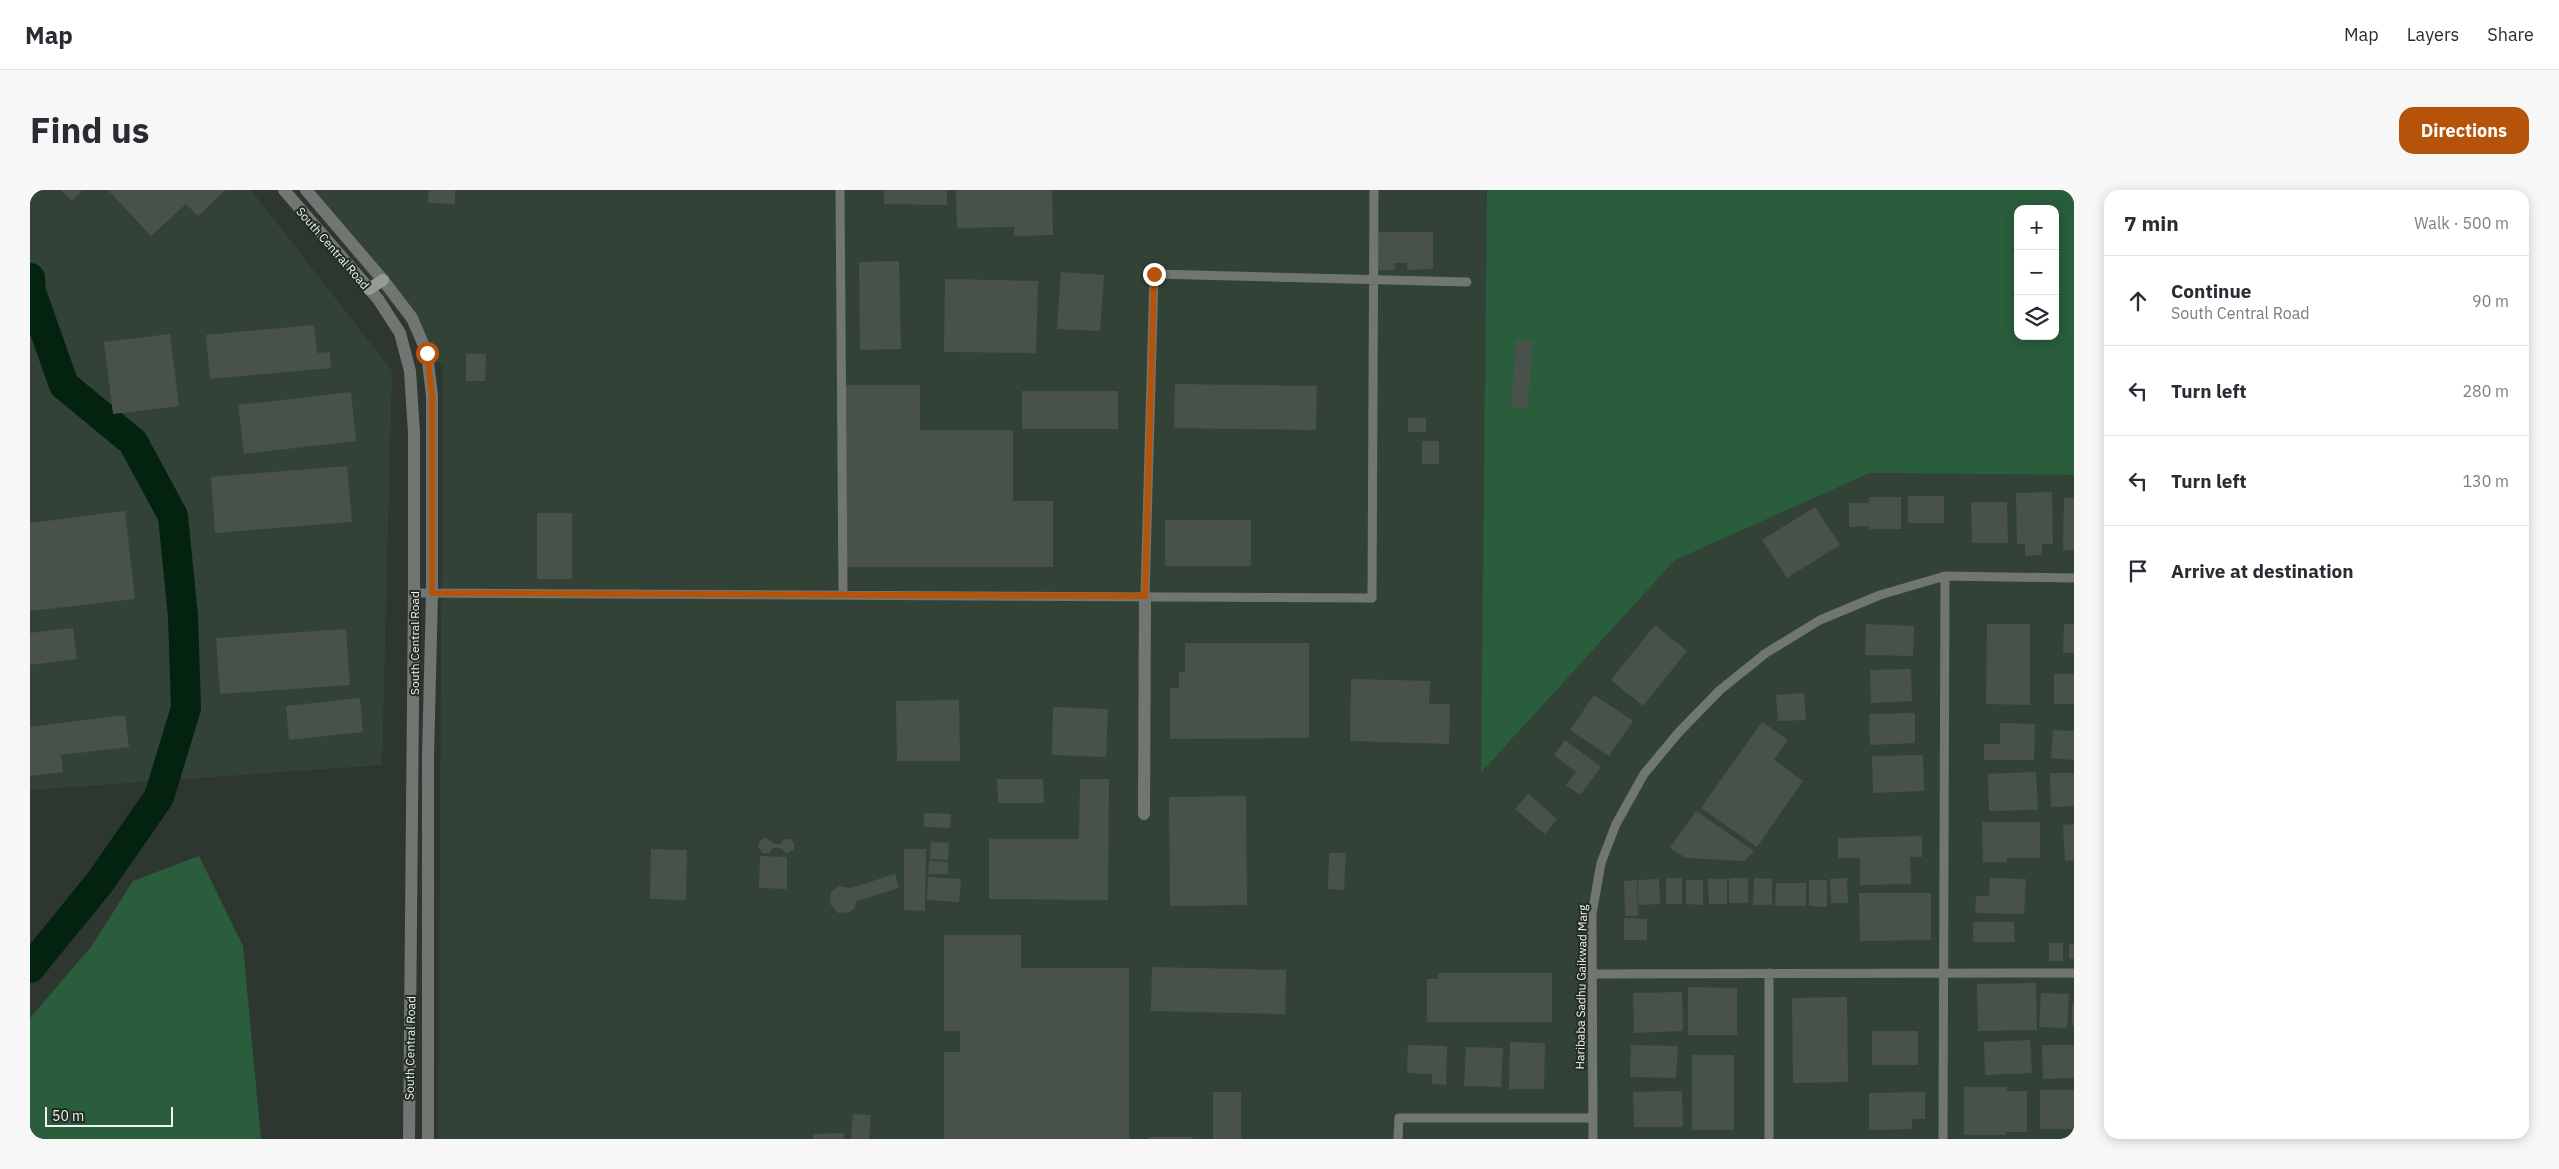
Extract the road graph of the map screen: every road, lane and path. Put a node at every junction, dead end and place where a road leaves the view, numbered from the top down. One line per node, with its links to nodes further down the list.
1 (284, 190): 8 (street, South Central Road)
2 (306, 190): 5 (street, South Central Road)
3 (840, 190): 13 (lane)
4 (1374, 190): 6 (lane)
5 (383, 280): 8 (main road); 12 (street, South Central Road)
6 (1374, 280): 7 (lane); 14 (lane); 14 (lane)
7 (1467, 282)
8 (369, 288): 11 (street, South Central Road)
9 (1945, 576): 10 (lane, Haribaba Sadhu Gaikwad Marg); 18 (lane); 19 (lane, Haribaba Sadhu Gaikwad Marg)
10 (2074, 578)
11 (414, 593): 12 (lane); 21 (street, South Central Road)
12 (432, 593): 13 (lane); 22 (street, South Central Road)
13 (843, 594): 14 (lane)
14 (1145, 596): 15 (street)
15 (1144, 814)
16 (2074, 972): 18 (lane)
17 (1769, 973): 18 (lane); 19 (lane); 25 (lane)
18 (1943, 973): 26 (lane)
19 (1592, 974): 20 (lane, Haribaba Sadhu Gaikwad Marg)
20 (1593, 1118): 23 (lane); 24 (lane, Haribaba Sadhu Gaikwad Marg)
21 (409, 1139)
22 (428, 1139)
23 (1398, 1139)
24 (1593, 1139)
25 (1769, 1139)
26 (1943, 1139)

